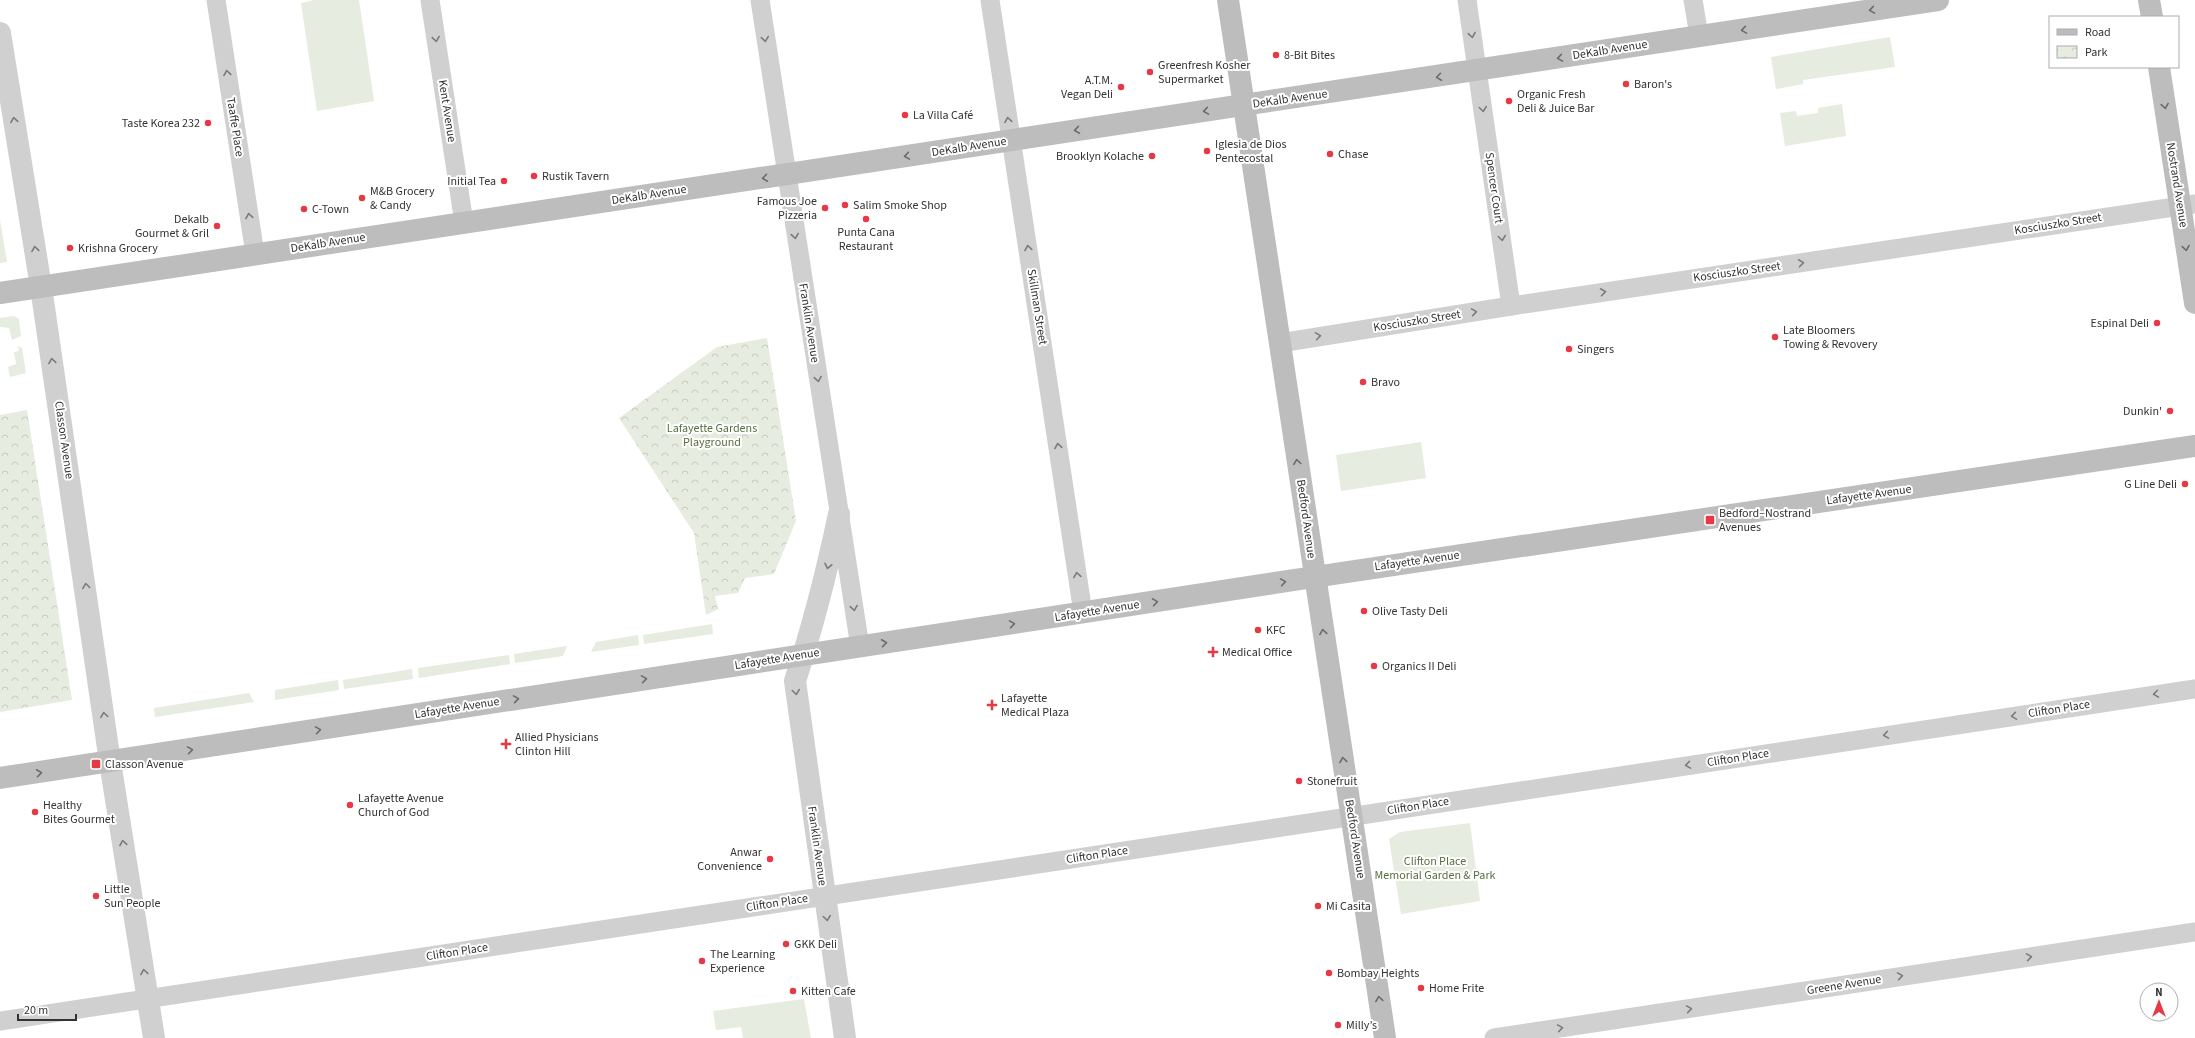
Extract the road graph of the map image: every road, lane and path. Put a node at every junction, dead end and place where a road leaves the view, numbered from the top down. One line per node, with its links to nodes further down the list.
1 (216, 0): 20 (street, Taaffe Place, one-way to 1)
2 (430, 0): 19 (street, Kent Avenue, one-way to 19)
3 (760, 0): 17 (street, Franklin Avenue, one-way to 17)
4 (990, 0): 16 (street, Skillman Street, one-way to 4)
5 (1228, 0): 15 (main road, Bedford Avenue)
6 (1467, 0): 14 (street, Spencer Court, one-way to 14)
7 (1693, 0): 12 (street)
8 (1938, 0): 12 (main road, DeKalb Avenue, one-way to 12)
9 (2149, 0): 10 (main road)
10 (2152, 16)
11 (0, 33): 21 (street, Classon Avenue, one-way to 11)
12 (1699, 36): 14 (main road, DeKalb Avenue, one-way to 14)
13 (2159, 68): 18 (main road, Nostrand Avenue, one-way to 18)
14 (1478, 71): 15 (main road, DeKalb Avenue, one-way to 15); 24 (street, Spencer Court, one-way to 24)
15 (1244, 105): 16 (main road, DeKalb Avenue, one-way to 16); 25 (main road, Bedford Avenue)
16 (1011, 140): 17 (main road, DeKalb Avenue, one-way to 17); 29 (street, Skillman Street, one-way to 16)
17 (786, 175): 19 (main road, DeKalb Avenue, one-way to 19); 27 (street, Franklin Avenue, one-way to 27)
18 (2188, 205): 23 (main road, Nostrand Avenue, one-way to 23); 24 (street, Kosciuszko Street, one-way to 18)
19 (464, 222): 20 (main road, DeKalb Avenue)
20 (254, 254): 21 (main road, DeKalb Avenue)
21 (41, 287): 22 (main road, DeKalb Avenue); 33 (street, Classon Avenue, one-way to 21)
22 (0, 294)
23 (2195, 303)
24 (1512, 306): 25 (street, Kosciuszko Street, one-way to 24)
25 (1280, 343): 28 (main road, Bedford Avenue, one-way to 25)
26 (2195, 446): 28 (main road, Lafayette Avenue)
27 (839, 514): 30 (street, Franklin Avenue, one-way to 30); 31 (street, Franklin Avenue, one-way to 31)
28 (1314, 577): 29 (main road, Lafayette Avenue, one-way to 28); 35 (main road, Bedford Avenue, one-way to 28)
29 (1083, 613): 30 (main road, Lafayette Avenue, one-way to 29)
30 (860, 646): 31 (main road, Lafayette Avenue)
31 (803, 654): 33 (main road, Lafayette Avenue, one-way to 31); 36 (street, Franklin Avenue, one-way to 36)
32 (2195, 688): 35 (street, Clifton Place, one-way to 35)
33 (110, 762): 34 (main road, Lafayette Avenue, one-way to 33); 38 (street, Classon Avenue, one-way to 33)
34 (0, 778)
35 (1352, 816): 36 (street, Clifton Place); 42 (main road, Bedford Avenue, one-way to 35)
36 (823, 896): 38 (street, Clifton Place); 41 (street, Franklin Avenue, one-way to 41)
37 (2195, 932): 43 (street, Greene Avenue, one-way to 37)
38 (148, 999): 39 (street, Clifton Place); 40 (street, Classon Avenue)
39 (0, 1021)
40 (154, 1038)
41 (845, 1038)
42 (1385, 1038)
43 (1494, 1038)

